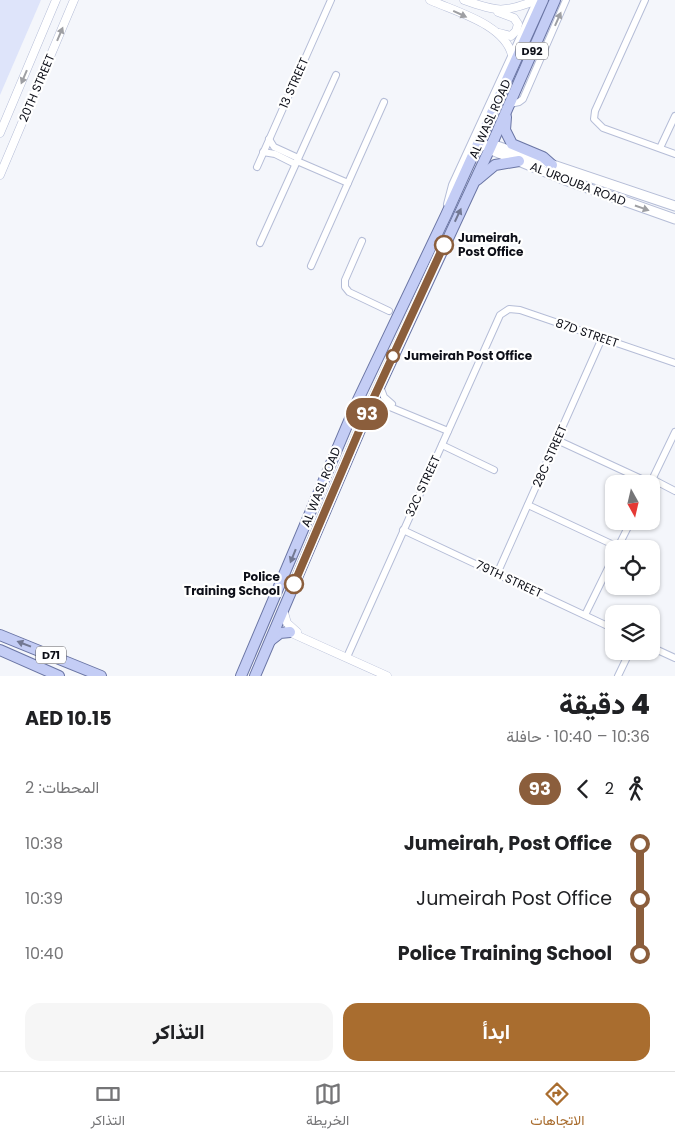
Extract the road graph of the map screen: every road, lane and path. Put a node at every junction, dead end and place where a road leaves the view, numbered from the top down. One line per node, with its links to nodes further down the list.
1 (56, 0): 19 (street, 20TH STREET, one-way to 19)
2 (74, 0): 29 (street, 20TH STREET, one-way to 2)
3 (331, 0): 20 (street, 13 STREET)
4 (430, 0): 13 (street, one-way to 13)
5 (464, 0): 11 (street)
6 (537, 0): 12 (street); 14 (street)
7 (543, 0): 21 (main road, AL WASL ROAD / D92)
8 (556, 0): 17 (main road, AL WASL ROAD / D92)
9 (566, 0): 17 (street, AL WASL ROAD, one-way to 9)
10 (645, 0): 22 (street)
11 (475, 2): 12 (street)
12 (493, 10): 13 (street)
13 (490, 28): 14 (street)
14 (512, 55): 33 (street)
15 (336, 75): 25 (street)
16 (384, 102): 30 (street)
17 (509, 106): 21 (main road, AL WASL ROAD / D92); 27 (main road)
18 (675, 116): 22 (street)
19 (0, 133)
20 (269, 140): 23 (street, 13 STREET); 25 (street)
21 (484, 145): 26 (main road, AL UROUBA ROAD); 27 (main road, AL UROUBA ROAD); 31 (main road, AL WASL ROAD / D92); 33 (main road, AL WASL ROAD / D92)
22 (660, 148): 24 (street)
23 (263, 152): 25 (street); 28 (street, 13 STREET)
24 (675, 154)
25 (297, 161): 30 (street); 36 (street)
26 (518, 161): 31 (main road); 34 (main road, AL UROUBA ROAD, one-way to 34)
27 (552, 165): 32 (main road, AL UROUBA ROAD)
28 (257, 167)
29 (0, 175)
30 (348, 183): 37 (street)
31 (473, 184): 43 (main road, AL WASL ROAD / D92, one-way to 31)
32 (675, 206)
33 (446, 215): 38 (main road, AL WASL ROAD / D92)
34 (675, 219)
35 (362, 241): 39 (street)
36 (260, 243)
37 (311, 266)
38 (418, 276): 44 (main road); 46 (main road, AL WASL ROAD / D92)
39 (389, 311)
40 (500, 315): 41 (street, 87D STREET); 47 (street, 32C STREET)
41 (602, 338): 42 (street, 87D STREET); 49 (street, 28C STREET)
42 (675, 363)
43 (380, 385): 44 (main road, AL WASL ROAD / D92); 45 (street)
44 (373, 400): 45 (street); 58 (main road, AL WASL ROAD / D92)
45 (395, 407): 47 (street)
46 (352, 415): 58 (main road); 75 (main road, AL WASL ROAD / D92, one-way to 75)
47 (448, 430): 50 (street, 32C STREET)
48 (675, 432): 53 (street)
49 (558, 440): 52 (street); 56 (street, 28C STREET)
50 (442, 445): 51 (street); 57 (street, 32C STREET)
51 (494, 470)
52 (636, 475)
53 (654, 475)
54 (660, 485): 55 (street)
55 (675, 490)
56 (528, 505): 59 (street); 60 (street, 28C STREET)
57 (403, 530): 60 (street, 79TH STREET); 72 (street, 32C STREET)
58 (314, 539): 62 (main road, AL WASL ROAD / D92)
59 (605, 542)
60 (497, 574): 63 (street, 79TH STREET)
61 (605, 574): 63 (street)
62 (283, 608): 64 (main road, AL WASL ROAD / D92); 68 (street)
63 (584, 615): 65 (street, 79TH STREET)
64 (276, 626): 66 (street); 69 (main road, AL WASL ROAD / D92)
65 (605, 626)
66 (290, 632): 68 (street); 69 (main road)
67 (0, 635): 77 (main road, D71, one-way to 67)
68 (307, 638): 72 (street)
69 (269, 643): 78 (main road, AL WASL ROAD / D92)
70 (0, 650): 76 (main road, D71)
71 (660, 652): 73 (street)
72 (347, 657): 79 (street)
73 (675, 658)
74 (626, 660): 80 (street)
75 (241, 674)
76 (60, 676)
77 (101, 676)
78 (255, 676)
79 (387, 676)
80 (618, 676)

